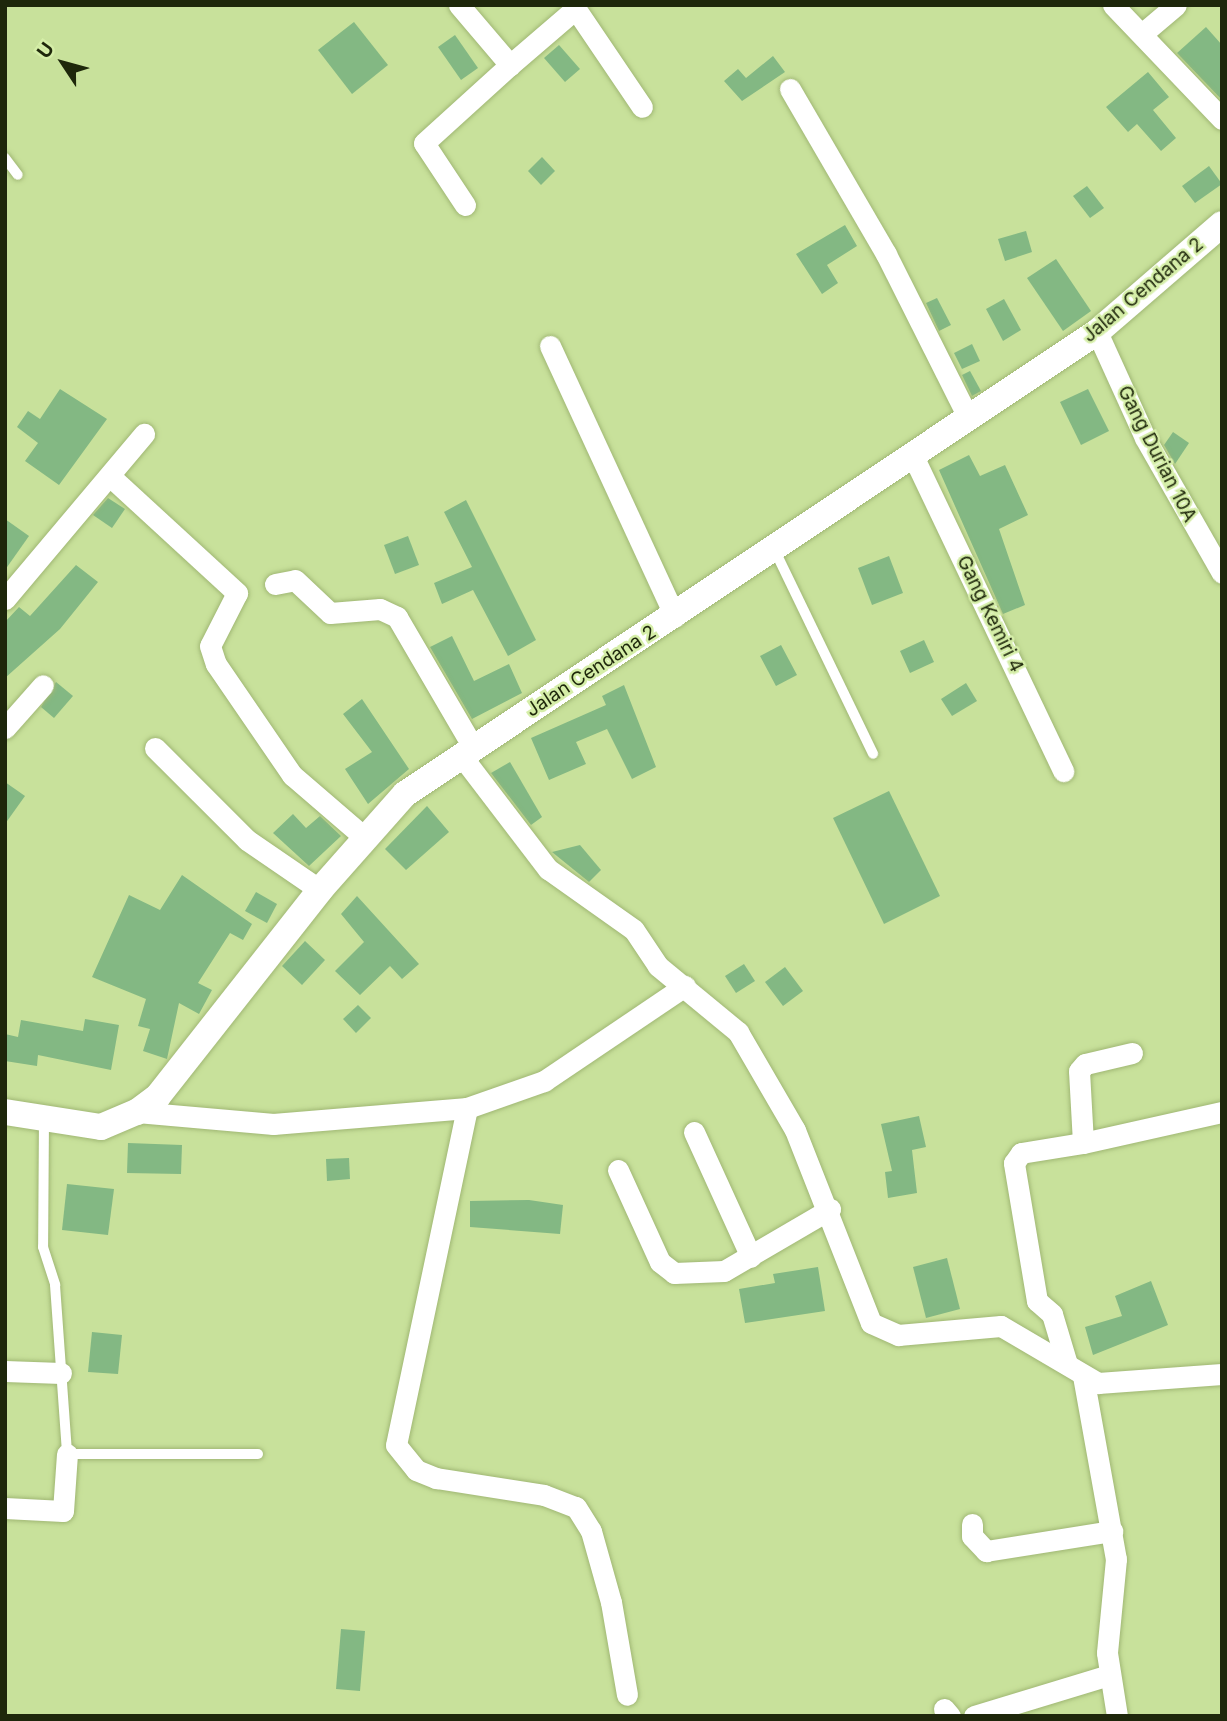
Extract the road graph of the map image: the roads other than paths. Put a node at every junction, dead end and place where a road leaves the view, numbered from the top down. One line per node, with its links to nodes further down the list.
1 (459, 5): 6 (street)
2 (1113, 5): 5 (street)
3 (1176, 5): 5 (street)
4 (574, 7): 6 (street); 8 (street)
5 (1143, 33): 9 (street)
6 (510, 65): 12 (street)
7 (790, 89): 16 (street)
8 (642, 107)
9 (1222, 119)
10 (5, 158): 11 (lane)
11 (18, 175)
12 (465, 205)
13 (1222, 224): 14 (street, Jalan Cendana 2)
14 (1097, 332): 16 (street, Jalan Cendana 2); 21 (street, Gang Durian 10A)
15 (550, 346): 24 (street)
16 (968, 417): 18 (street, Jalan Cendana 2)
17 (144, 433): 19 (street)
18 (914, 458): 20 (street, Jalan Cendana 2); 30 (street, Gang Kemiri 4)
19 (112, 478): 23 (street); 31 (street)
20 (776, 552): 24 (street, Jalan Cendana 2); 29 (lane)
21 (1220, 565)
22 (275, 584): 28 (street)
23 (5, 599)
24 (675, 617): 28 (street, Jalan Cendana 2)
25 (43, 685): 26 (street)
26 (5, 728)
27 (155, 748): 32 (street)
28 (466, 751): 31 (street, Jalan Cendana 2); 33 (street)
29 (873, 754)
30 (1063, 771)
31 (364, 837): 32 (street, Jalan Cendana 2)
32 (320, 890): 37 (street, Jalan Cendana 2)
33 (685, 986): 35 (street); 43 (street)
34 (1132, 1054): 41 (street)
35 (467, 1108): 37 (street); 55 (street)
36 (5, 1112): 39 (street, Jalan Cendana 2)
37 (137, 1112): 39 (street, Jalan Cendana 2)
38 (1222, 1112): 41 (street)
39 (44, 1116): 47 (lane)
40 (694, 1132): 44 (street)
41 (1083, 1143): 45 (street)
42 (618, 1170): 44 (street)
43 (830, 1209): 44 (street); 45 (street)
44 (751, 1257)
45 (1075, 1370): 48 (street); 53 (street)
46 (5, 1371): 47 (street)
47 (61, 1373): 49 (lane)
48 (1222, 1374)
49 (67, 1454): 50 (lane); 51 (street)
50 (258, 1454)
51 (5, 1508)
52 (972, 1524): 53 (street)
53 (1112, 1531): 54 (street)
54 (1109, 1675): 56 (street); 57 (street)
55 (627, 1695)
56 (974, 1716)
57 (1118, 1716)

